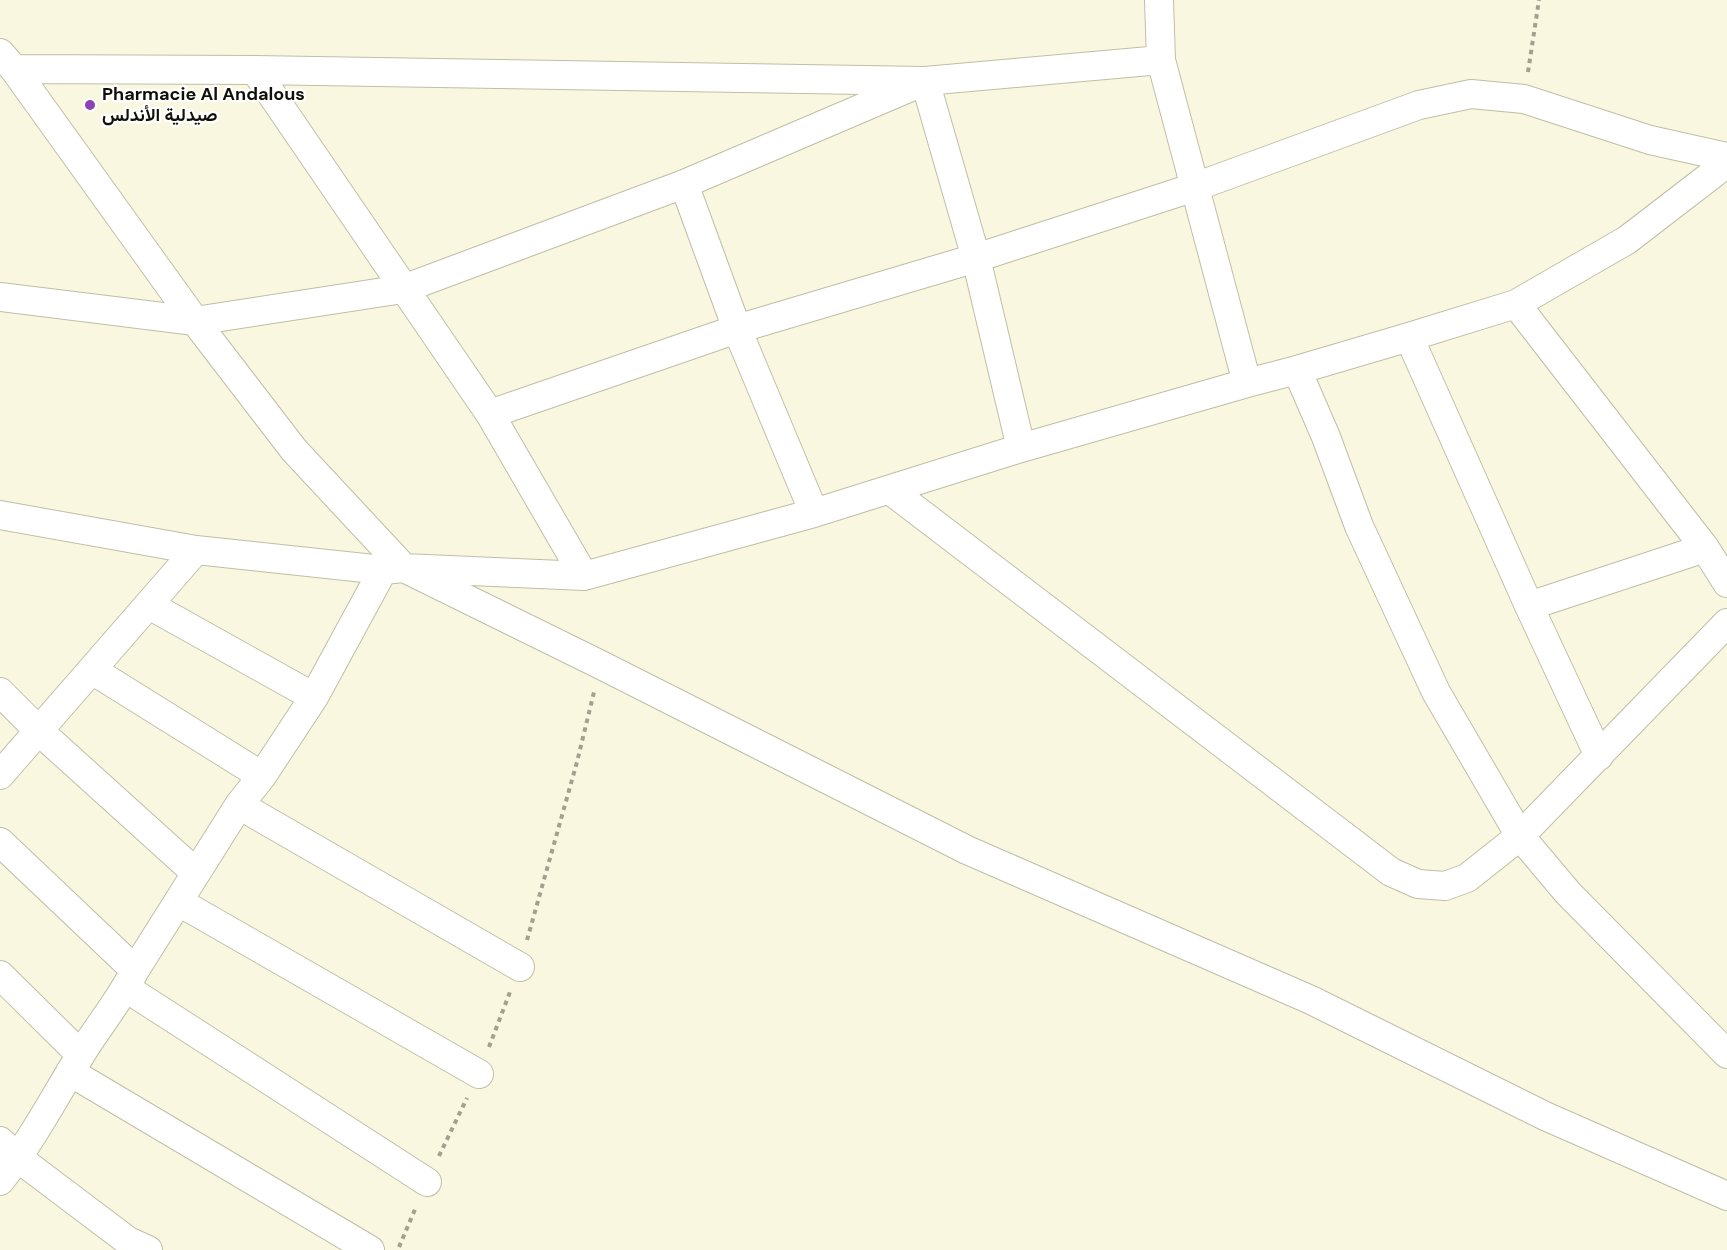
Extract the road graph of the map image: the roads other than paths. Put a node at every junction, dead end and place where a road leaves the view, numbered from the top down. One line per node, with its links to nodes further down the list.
1 (1159, 0): 2 (street)
2 (1161, 60): 5 (street); 9 (street)
3 (7, 61): 4 (street); 14 (street)
4 (255, 70): 5 (street); 11 (street)
5 (925, 81): 8 (street); 10 (street)
6 (1727, 156): 9 (street)
7 (1727, 163): 13 (street)
8 (684, 184): 11 (street); 15 (street)
9 (1195, 187): 10 (street); 18 (street)
10 (976, 258): 15 (street); 20 (street)
11 (403, 289): 14 (street); 19 (street)
12 (0, 297): 14 (street)
13 (1516, 304): 16 (street); 24 (street)
14 (195, 321): 26 (street)
15 (737, 329): 19 (street); 22 (street)
16 (1409, 337): 17 (street); 30 (street)
17 (1297, 370): 18 (street); 40 (street)
18 (1247, 383): 20 (street)
19 (490, 414): 27 (street)
20 (1021, 448): 21 (street)
21 (890, 490): 22 (street); 40 (street)
22 (814, 513): 27 (street)
23 (0, 515): 25 (street)
24 (1705, 548): 28 (street); 30 (street)
25 (196, 550): 26 (street); 29 (street)
26 (393, 569): 27 (street); 34 (street); 53 (street)
27 (584, 576)
28 (1727, 583)
29 (149, 605): 32 (street); 34 (street)
30 (1529, 606): 36 (street)
31 (1727, 623): 36 (street)
32 (92, 670): 35 (street); 38 (street)
33 (0, 692): 35 (street)
34 (314, 697): 38 (street)
35 (39, 731): 37 (street); 42 (street)
36 (1599, 756): 40 (street)
37 (0, 775)
38 (262, 776): 39 (street)
39 (238, 805): 42 (street); 44 (street)
40 (1520, 836): 47 (street)
41 (0, 842): 46 (street)
42 (195, 872): 43 (street)
43 (179, 902): 46 (street); 49 (street)
44 (520, 967)
45 (0, 975): 48 (street)
46 (130, 979): 48 (street); 52 (street)
47 (1727, 1054)
48 (75, 1063): 50 (street); 55 (street)
49 (479, 1074)
50 (9, 1149): 51 (street); 54 (street)
51 (0, 1181)
52 (427, 1182)
53 (1727, 1196)
54 (148, 1250)
55 (370, 1250)

